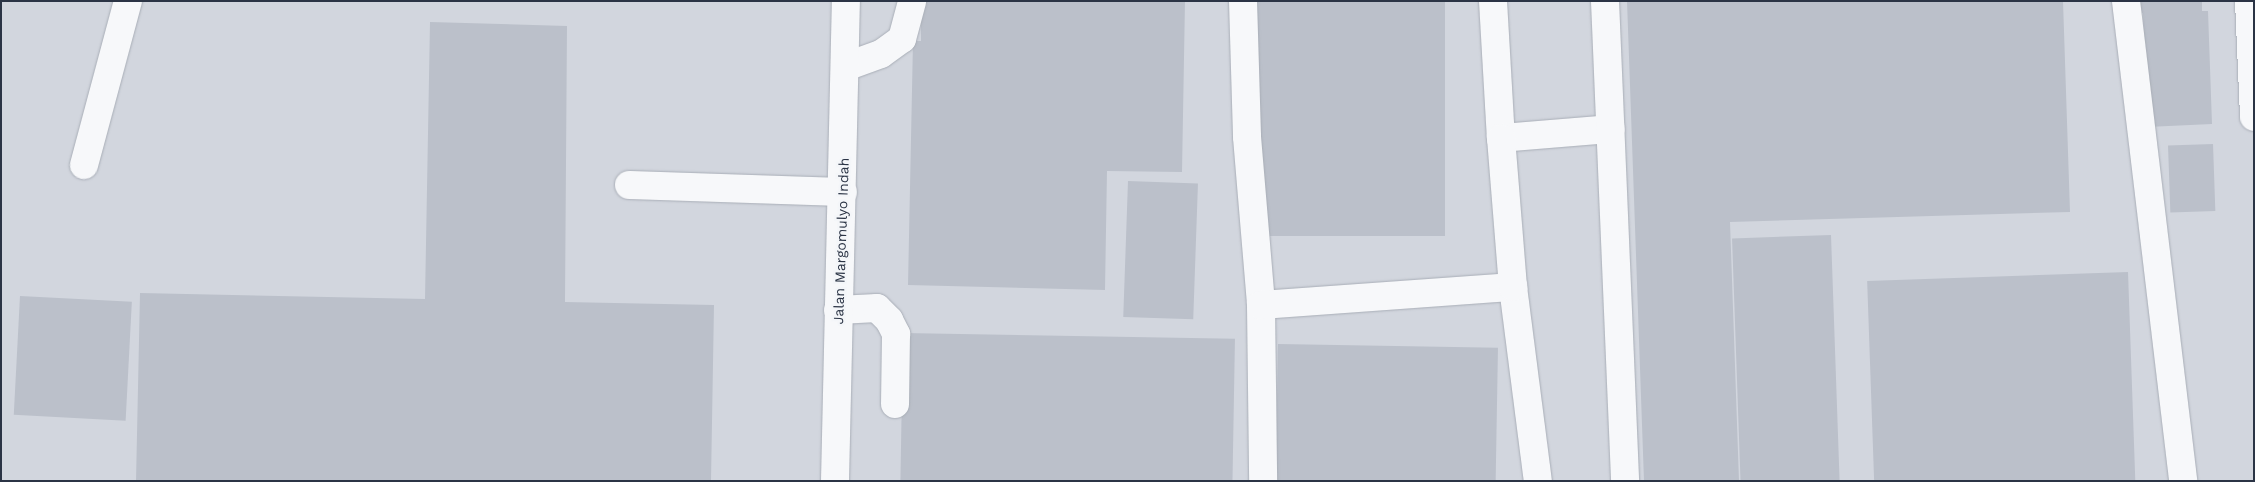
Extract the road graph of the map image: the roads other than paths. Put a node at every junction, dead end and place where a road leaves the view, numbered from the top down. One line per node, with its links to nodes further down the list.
1 (128, 1): 13 (street)
2 (846, 1): 9 (street, Jalan Margomulyo Indah)
3 (912, 1): 9 (street)
4 (1242, 1): 17 (street)
5 (1493, 1): 12 (street)
6 (1605, 1): 11 (street)
7 (2126, 1): 24 (street)
8 (2249, 1): 10 (street)
9 (845, 68): 15 (street, Jalan Margomulyo Indah)
10 (2254, 117)
11 (1611, 129): 12 (street); 23 (street)
12 (1501, 138): 16 (street)
13 (84, 166)
14 (629, 185): 15 (street)
15 (842, 192): 18 (street, Jalan Margomulyo Indah)
16 (1513, 287): 17 (street); 22 (street)
17 (1261, 305): 21 (street)
18 (838, 310): 19 (street); 20 (street, Jalan Margomulyo Indah)
19 (896, 404)
20 (835, 481)
21 (1263, 481)
22 (1538, 481)
23 (1625, 481)
24 (2183, 481)

